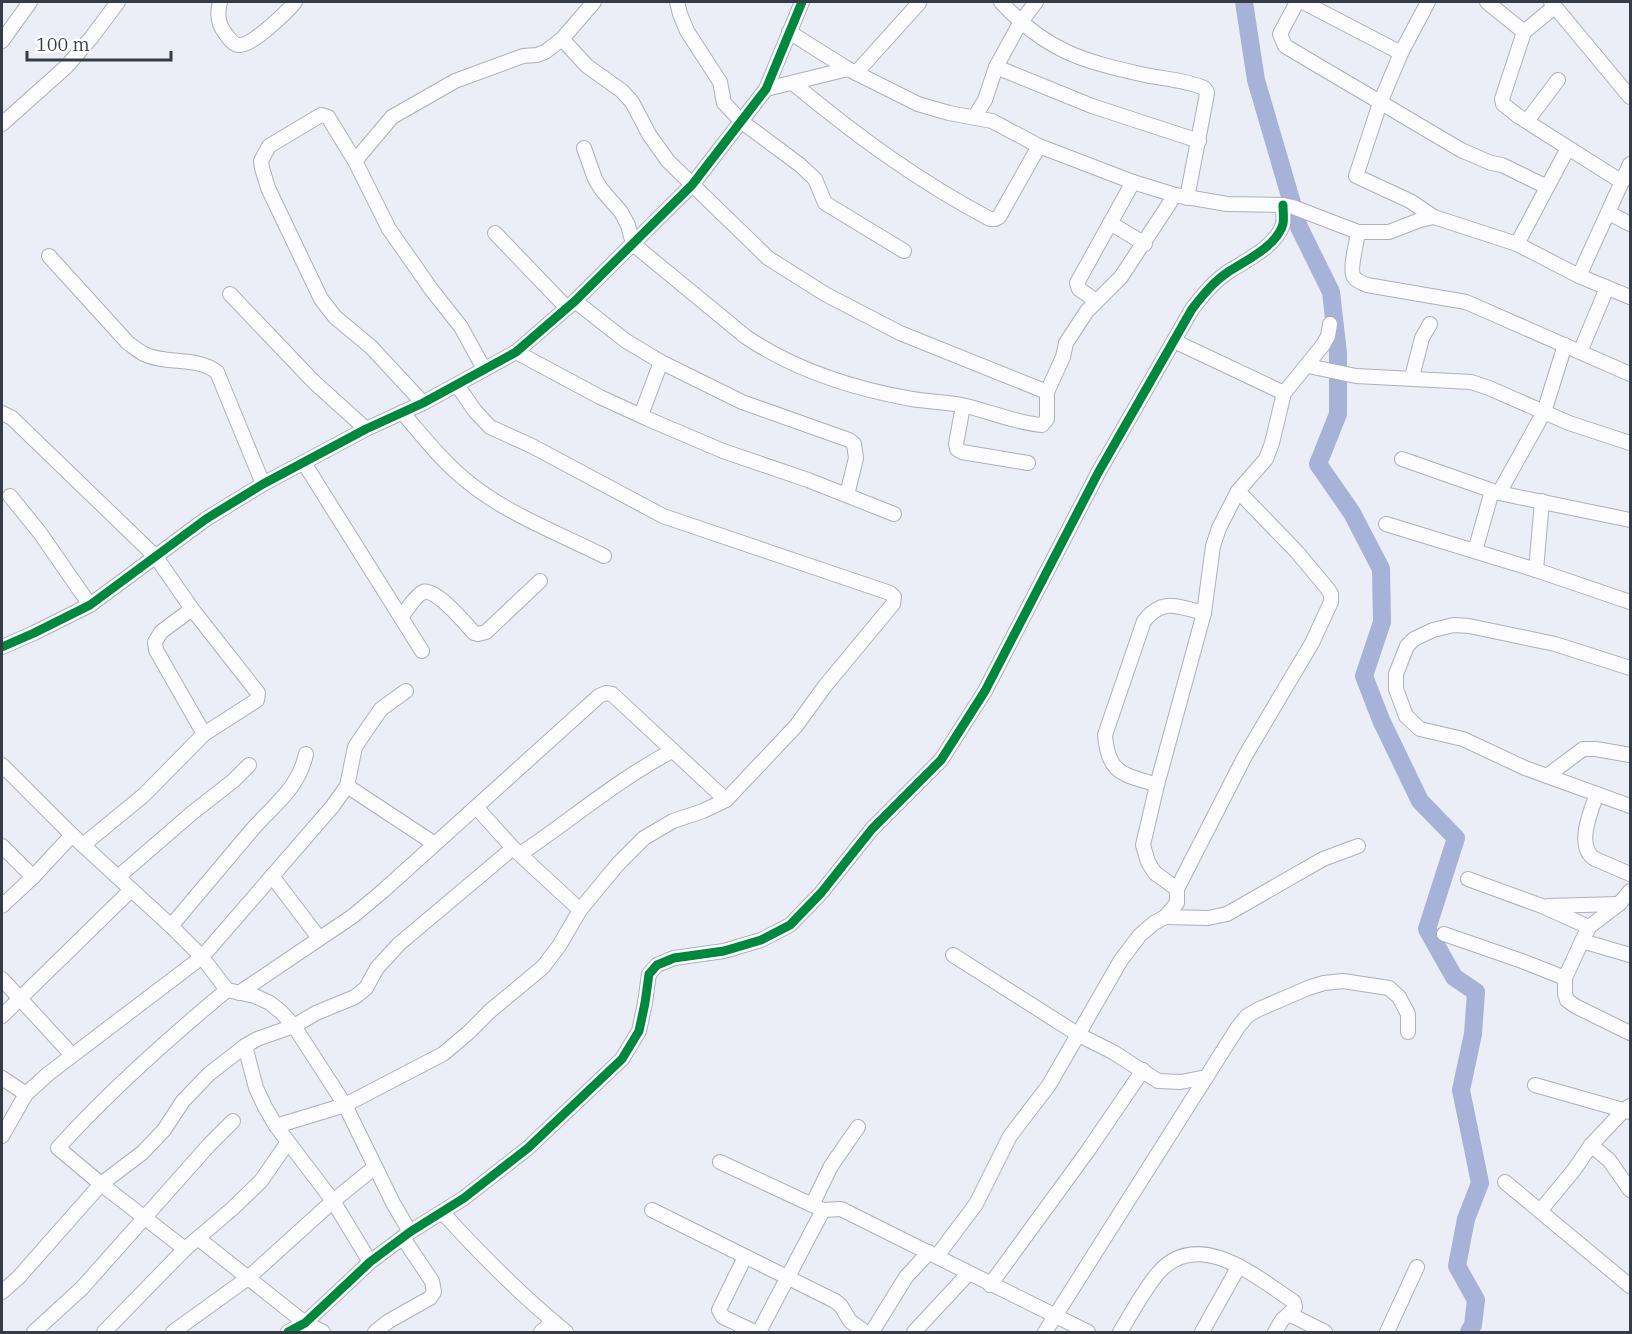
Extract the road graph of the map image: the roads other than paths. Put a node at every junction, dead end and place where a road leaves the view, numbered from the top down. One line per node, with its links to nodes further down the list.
1 (30, 2): 19 (street)
2 (118, 2): 34 (street)
3 (220, 2): 4 (street)
4 (295, 2)
5 (594, 2): 20 (street)
6 (677, 2): 33 (street)
7 (802, 2): 17 (street)
8 (1001, 2): 16 (street)
9 (1036, 2): 16 (street)
10 (1297, 2): 29 (street)
11 (1302, 2): 21 (street)
12 (1428, 2): 21 (street)
13 (1487, 2): 18 (street)
14 (919, 3): 23 (street)
15 (1553, 4): 18 (street); 27 (street)
16 (1020, 23): 22 (street); 35 (street)
17 (789, 32): 23 (street); 26 (street)
18 (1524, 32): 32 (street)
19 (2, 38)
20 (562, 39): 39 (street); 43 (street)
21 (1401, 53): 29 (street)
22 (996, 67): 28 (street); 35 (street)
23 (852, 71): 25 (street); 30 (street)
24 (1558, 80): 32 (street)
25 (794, 84): 26 (street); 36 (street)
26 (766, 89): 33 (street)
27 (1630, 96)
28 (985, 100): 30 (street); 31 (street)
29 (1380, 103): 44 (street); 48 (street)
30 (975, 116): 31 (street)
31 (992, 121): 36 (street)
32 (1527, 121): 38 (street)
33 (742, 122): 43 (street); 56 (street)
34 (2, 124)
35 (1199, 141): 45 (street)
36 (1039, 146): 41 (street)
37 (584, 148): 53 (street)
38 (1568, 148): 42 (street); 44 (street)
39 (355, 161): 72 (street); 78 (street)
40 (1630, 164): 42 (street)
41 (1132, 182): 45 (street); 49 (street)
42 (1622, 182): 47 (street)
43 (692, 185): 53 (street); 76 (street)
44 (1547, 187): 55 (street)
45 (1181, 197): 46 (street); 54 (street)
46 (1283, 205): 51 (street); 66 (street)
47 (1609, 213): 50 (street); 58 (street)
48 (1434, 217): 51 (street); 55 (street)
49 (1110, 223): 54 (street); 62 (street)
50 (1630, 224)
51 (1358, 232): 67 (street)
52 (495, 233): 63 (street)
53 (633, 244): 63 (street); 79 (street)
54 (1145, 244): 62 (street)
55 (1517, 244): 58 (street)
56 (904, 251)
57 (49, 256): 89 (street)
58 (1580, 276): 59 (street)
59 (1607, 288): 61 (street); 69 (street)
60 (231, 294): 84 (street)
61 (1630, 297)
62 (1096, 301): 76 (street)
63 (571, 305): 68 (street); 70 (street)
64 (1330, 324): 71 (street)
65 (1430, 324): 74 (street)
66 (1174, 341): 77 (street); 187 (street)
67 (1565, 345): 69 (street); 81 (street)
68 (516, 352): 72 (street); 83 (street)
69 (1580, 352): 73 (street)
70 (661, 362): 83 (street); 92 (street)
71 (1308, 366): 74 (street); 77 (street)
72 (484, 369): 75 (street)
73 (1630, 374)
74 (1412, 377): 81 (street)
75 (457, 385): 78 (street); 122 (street)
76 (1047, 392): 79 (street)
77 (1284, 393): 90 (street)
78 (423, 403): 80 (street)
79 (963, 406): 88 (street)
80 (402, 412): 84 (street); 99 (street)
81 (1544, 412): 85 (street); 91 (street)
82 (2, 413): 100 (street)
83 (641, 416): 92 (street)
84 (366, 429): 87 (street)
85 (1630, 443)
86 (1402, 459): 91 (street)
87 (304, 463): 89 (street); 107 (street)
88 (1028, 463)
89 (263, 484): 100 (street)
90 (1238, 491): 106 (street); 138 (street)
91 (1496, 492): 94 (street); 98 (street)
92 (847, 495): 95 (street)
93 (10, 496): 104 (street)
94 (1542, 501): 96 (street); 101 (street)
95 (894, 514)
96 (1630, 520)
97 (1386, 524): 98 (street)
98 (1475, 551): 101 (street)
99 (604, 556)
100 (156, 557): 104 (street); 105 (street)
101 (1536, 570): 103 (street)
102 (540, 581): 107 (street)
103 (1630, 602)
104 (90, 605): 108 (street)
105 (192, 609): 112 (street); 112 (street)
106 (1204, 613): 119 (street); 119 (street)
107 (401, 617): 109 (street)
108 (2, 647)
109 (422, 651)
110 (1630, 668): 118 (street)
111 (406, 691): 120 (street)
112 (204, 734): 128 (street)
113 (672, 751): 122 (street); 124 (street); 131 (street)
114 (306, 754): 146 (street)
115 (1630, 755): 118 (street)
116 (2, 765): 126 (street)
117 (249, 765): 136 (street)
118 (1547, 776): 121 (street)
119 (1157, 785): 138 (street)
120 (347, 786): 127 (street); 134 (street)
121 (1597, 794): 123 (street); 133 (street)
122 (726, 801): 144 (street)
123 (1630, 806)
124 (476, 807): 125 (street); 127 (street)
125 (498, 832): 131 (street); 132 (street)
126 (72, 836): 128 (street); 135 (street)
127 (435, 844): 149 (street)
128 (83, 845): 136 (street)
129 (2, 846): 135 (street)
130 (1358, 846): 145 (street)
131 (517, 851): 132 (street); 144 (street)
132 (495, 864): 159 (street)
133 (1630, 874)
134 (272, 876): 149 (street); 153 (street)
135 (33, 877): 142 (street)
136 (118, 877): 139 (street)
137 (1468, 879): 143 (street)
138 (1177, 889): 145 (street)
139 (131, 890): 146 (street); 157 (street)
140 (1630, 891): 141 (street)
141 (1619, 904): 143 (street); 147 (street)
142 (2, 906)
143 (1542, 906): 147 (street)
144 (580, 910): 170 (street)
145 (1165, 917): 162 (street)
146 (171, 926): 153 (street)
147 (1589, 927): 150 (street)
148 (1444, 934): 154 (street)
149 (319, 938): 156 (street)
150 (1581, 941): 152 (street); 154 (street)
151 (953, 955): 162 (street)
152 (1630, 955)
153 (202, 957): 156 (street); 164 (street)
154 (1566, 978): 161 (street)
155 (2, 979): 157 (street)
156 (233, 991): 159 (street); 181 (street)
157 (18, 999): 158 (street); 164 (street)
158 (2, 1016)
159 (294, 1026): 163 (street); 170 (street)
160 (1408, 1032): 166 (street)
161 (1630, 1033)
162 (1079, 1035): 165 (street); 192 (street)
163 (245, 1046): 173 (street); 181 (street)
164 (72, 1055): 169 (street)
165 (1143, 1070): 166 (street); 200 (street)
166 (1206, 1077): 204 (street)
167 (2, 1078): 169 (street)
168 (1535, 1086): 171 (street)
169 (26, 1094): 175 (street)
170 (345, 1105): 173 (street); 179 (street)
171 (1628, 1109): 177 (street)
172 (232, 1121): 188 (street)
173 (276, 1126): 176 (street)
174 (858, 1127): 184 (street)
175 (2, 1136)
176 (288, 1142): 183 (street); 190 (street)
177 (1591, 1146): 182 (street); 186 (street)
178 (720, 1162): 184 (street)
179 (375, 1167): 183 (street); 189 (street)
180 (1505, 1182): 186 (street)
181 (101, 1184): 188 (street); 202 (street)
182 (1630, 1190)
183 (333, 1201): 194 (street); 199 (street)
184 (817, 1207): 192 (street); 198 (street)
185 (652, 1210): 193 (street)
186 (1540, 1211): 201 (street)
187 (443, 1213): 189 (street); 205 (street)
188 (145, 1218): 191 (street); 207 (street)
189 (407, 1235): 194 (street); 212 (street)
190 (199, 1239): 191 (street); 199 (street)
191 (185, 1249): 208 (street)
192 (933, 1254): 197 (street); 217 (street)
193 (745, 1257): 198 (street); 215 (street)
194 (370, 1262): 206 (street)
195 (1239, 1266): 203 (street); 221 (street); 222 (street)
196 (1417, 1267): 225 (street)
197 (968, 1274): 200 (street); 218 (street)
198 (787, 1277): 215 (street); 216 (street)
199 (248, 1278): 206 (street); 209 (street)
200 (990, 1285): 204 (street)
201 (1630, 1286)
202 (2, 1292)
203 (1290, 1314): 223 (street); 224 (street)
204 (1056, 1315): 219 (street); 220 (street)
205 (553, 1322): 213 (street); 214 (street)
206 (305, 1323): 210 (street); 211 (street)
207 (33, 1332)
208 (104, 1332)
209 (173, 1332)
210 (288, 1332)
211 (323, 1332)
212 (375, 1332)
213 (542, 1332)
214 (566, 1332)
215 (757, 1332)
216 (865, 1332)
217 (872, 1332)
218 (914, 1332)
219 (1045, 1332)
220 (1088, 1332)
221 (1120, 1332)
222 (1202, 1332)
223 (1275, 1332)
224 (1324, 1332)
225 (1388, 1332)

